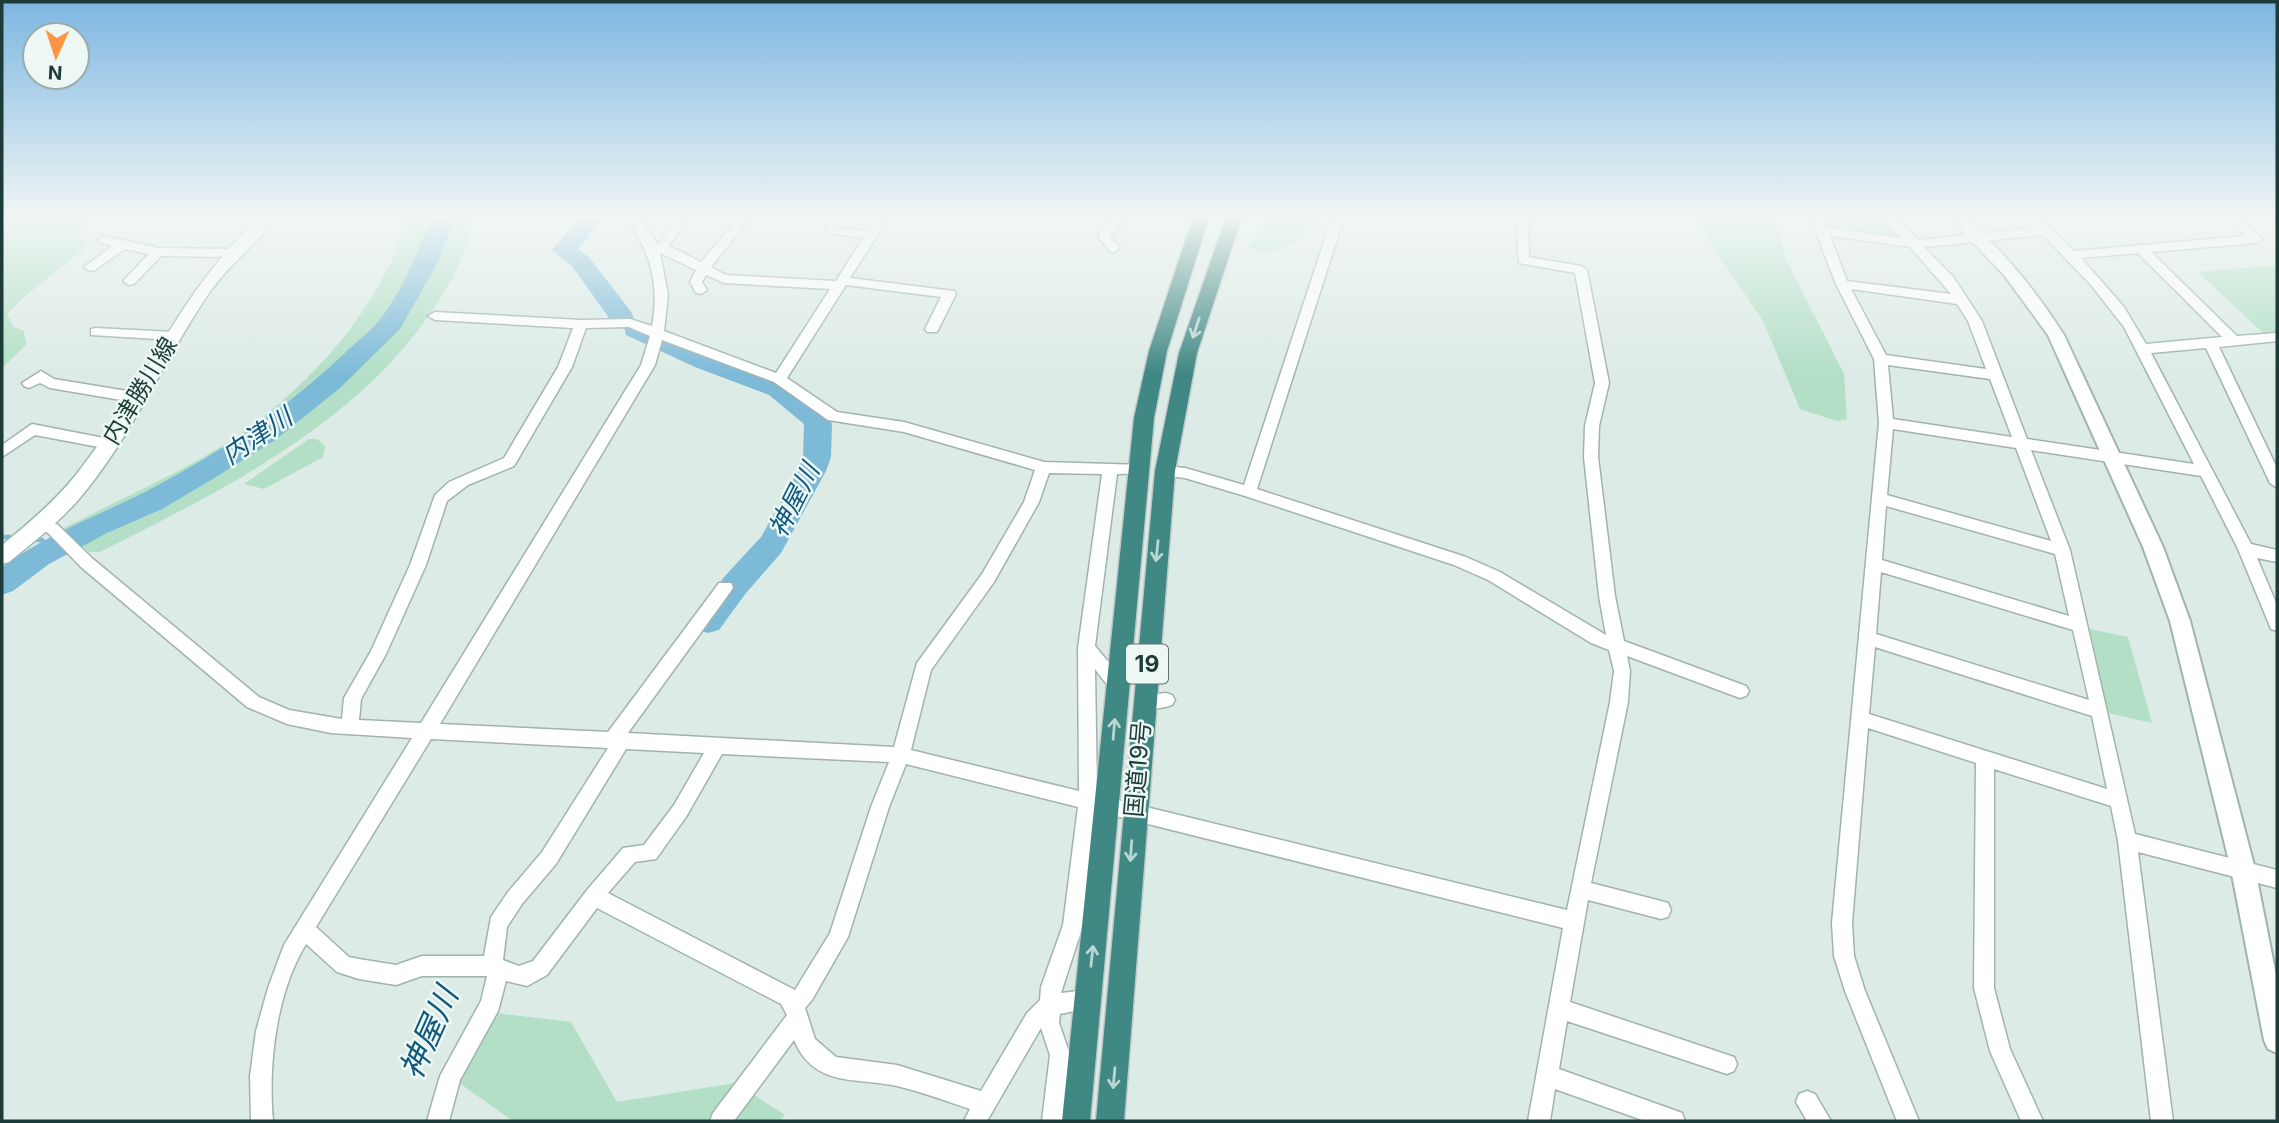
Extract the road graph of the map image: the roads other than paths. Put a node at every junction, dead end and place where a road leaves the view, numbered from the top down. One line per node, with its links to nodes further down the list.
1 (141, 269): 16 (street)
2 (219, 269): 25 (main road, 内津勝川線)
3 (659, 269): 26 (street)
4 (701, 269): 19 (street)
5 (702, 269): 17 (street)
6 (850, 269): 17 (street)
7 (1184, 269): 43 (highway, 国道19号 / 19)
8 (1216, 269): 44 (highway, 国道19号 / 19, one-way to 44)
9 (1321, 269): 47 (street)
10 (1578, 269): 59 (street)
11 (1836, 269): 18 (street)
12 (1939, 269): 20 (street)
13 (2007, 269): 40 (street)
14 (2087, 269): 30 (street)
15 (2162, 269): 28 (street)
16 (129, 281)
17 (842, 283): 23 (street); 33 (street)
18 (1842, 284): 20 (street); 31 (street)
19 (701, 290)
20 (1962, 300): 32 (street)
21 (435, 316): 22 (street)
22 (581, 324): 26 (street); 65 (street)
23 (932, 330)
24 (96, 332): 25 (street)
25 (173, 336): 35 (main road, 内津勝川線)
26 (657, 337): 33 (street); 66 (street)
27 (2277, 337): 28 (street)
28 (2234, 341): 29 (street)
29 (2211, 343): 30 (street); 46 (street)
30 (2141, 349): 45 (street)
31 (1881, 359): 32 (street); 36 (street)
32 (1996, 375): 38 (street)
33 (779, 379): 41 (street)
34 (29, 383): 35 (street)
35 (139, 395): 37 (main road, 内津勝川線)
36 (1886, 423): 38 (street); 48 (street)
37 (109, 444): 39 (street); 49 (main road, 内津勝川線)
38 (2022, 444): 40 (street); 51 (street)
39 (2, 452)
40 (2112, 458): 45 (street); 75 (street)
41 (1044, 467): 42 (street); 69 (street)
42 (1110, 470): 43 (street); 60 (street)
43 (1139, 470): 61 (highway, 国道19号 / 19)
44 (1165, 471): 47 (street); 73 (highway, 国道19号 / 19, one-way to 73)
45 (2204, 471): 50 (street)
46 (2277, 483)
47 (1248, 492): 59 (street)
48 (1878, 498): 51 (street); 54 (street)
49 (48, 529): 52 (main road, 内津勝川線); 65 (street)
50 (2246, 549): 53 (street); 56 (street)
51 (2062, 550): 57 (street)
52 (2, 555)
53 (2277, 556)
54 (1873, 564): 57 (street); 58 (street)
55 (725, 587): 67 (street)
56 (2276, 616)
57 (2081, 626): 63 (street)
58 (1866, 638): 63 (street); 64 (street)
59 (1617, 647): 62 (street); 77 (street)
60 (1086, 648): 61 (street); 72 (street)
61 (1118, 684): 72 (highway, 国道19号 / 19, one-way to 61)
62 (1740, 691)
63 (2100, 711): 71 (street)
64 (1859, 718): 70 (street); 101 (street)
65 (351, 727): 66 (street)
66 (425, 730): 67 (street); 81 (street)
67 (617, 740): 68 (street); 82 (street)
68 (718, 745): 69 (street); 78 (street)
69 (901, 755): 72 (street); 86 (street)
70 (1985, 758): 71 (street); 102 (street)
71 (2117, 800): 74 (street)
72 (1098, 804): 73 (street); 83 (highway, 国道19号 / 19, one-way to 72); 84 (street)
73 (1135, 811): 80 (street); 97 (highway, 国道19号 / 19, one-way to 97)
74 (2127, 841): 75 (street); 103 (street)
75 (2243, 869): 76 (street); 87 (street)
76 (2277, 879)
77 (1581, 889): 79 (street); 80 (street)
78 (594, 896): 82 (street); 86 (street)
79 (1661, 909)
80 (1574, 921): 85 (street)
81 (303, 929): 82 (street); 92 (street)
82 (495, 968): 93 (street)
83 (1087, 1000): 84 (street); 96 (highway, 国道19号 / 19)
84 (1050, 1005): 91 (street); 95 (street)
85 (1559, 1008): 88 (street); 89 (street)
86 (795, 1012): 91 (street); 94 (street)
87 (2277, 1041)
88 (1727, 1064)
89 (1548, 1076): 98 (street); 99 (street)
90 (1807, 1102): 100 (street)
91 (980, 1112)
92 (262, 1121)
93 (438, 1121)
94 (722, 1121)
95 (1053, 1121)
96 (1076, 1121)
97 (1110, 1121)
98 (1539, 1121)
99 (1674, 1121)
100 (1820, 1121)
101 (1908, 1121)
102 (2032, 1121)
103 (2162, 1121)

